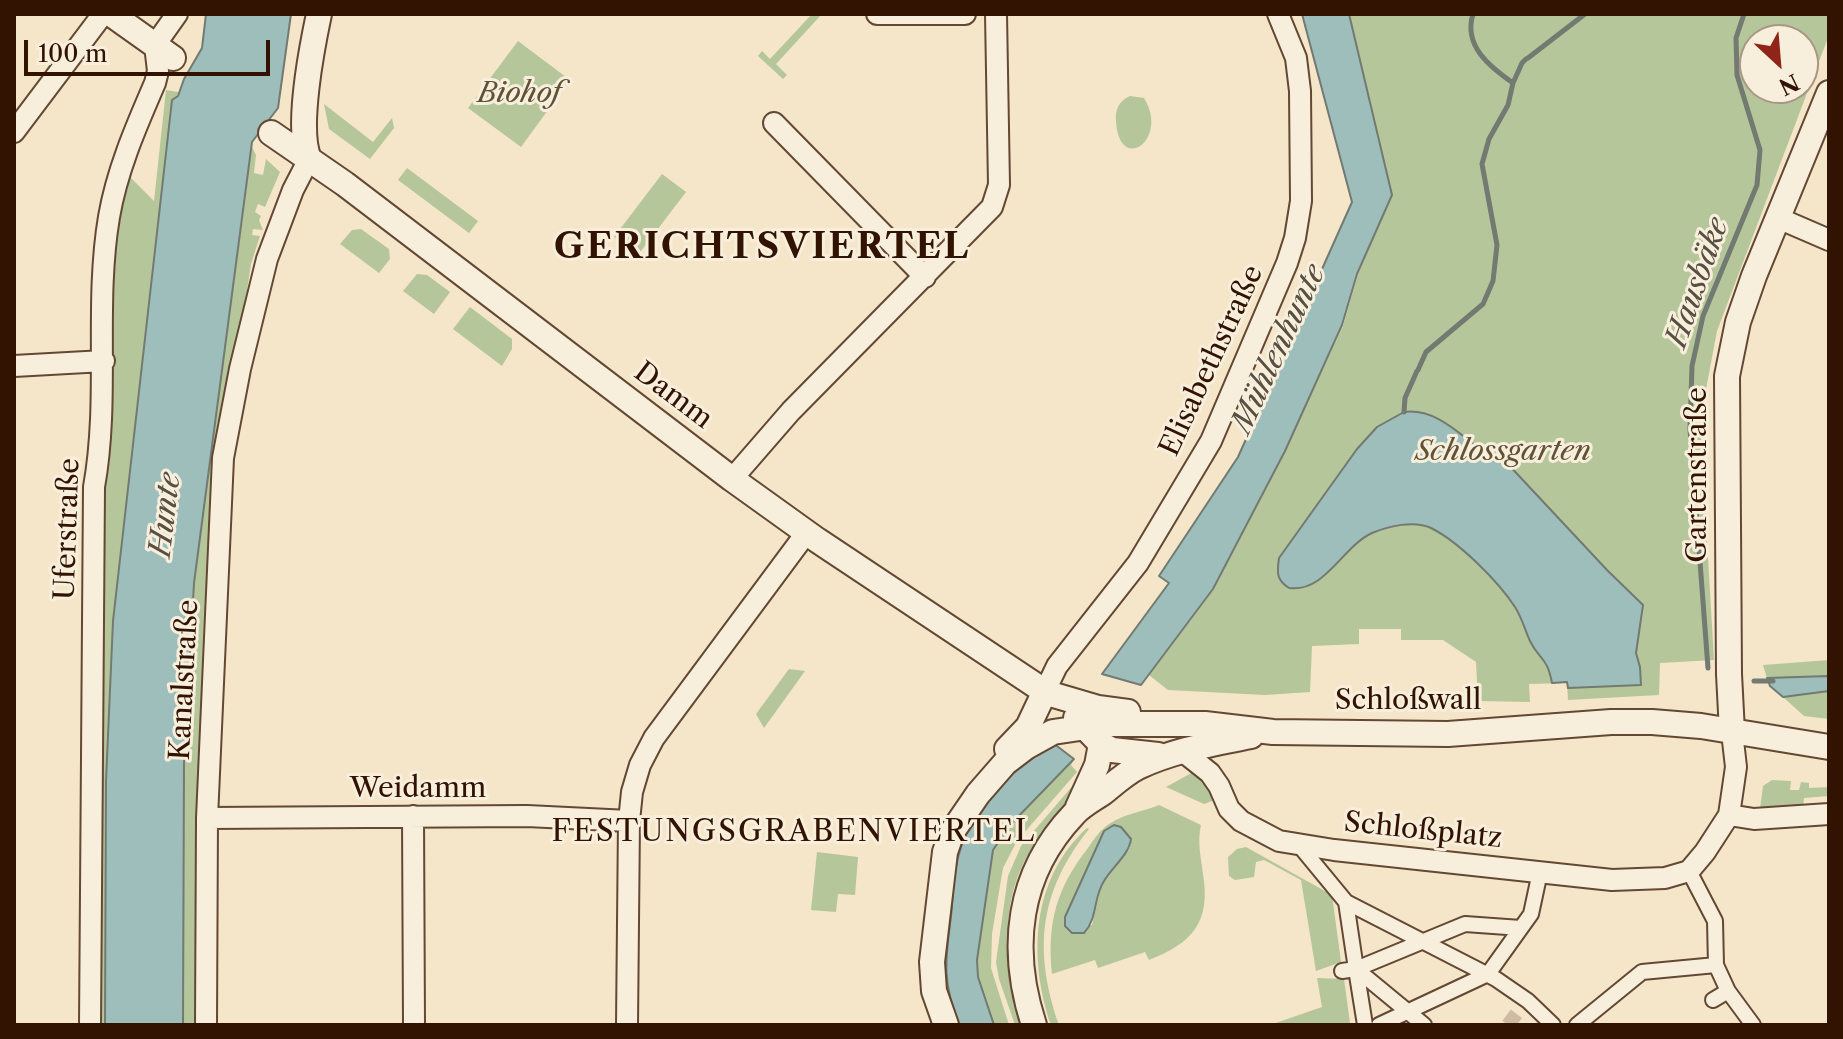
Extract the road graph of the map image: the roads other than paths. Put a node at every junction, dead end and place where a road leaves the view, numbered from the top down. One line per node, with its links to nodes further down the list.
1 (103, 14): 12 (street)
2 (111, 14): 9 (street)
3 (177, 14): 9 (street)
4 (319, 14): 14 (street)
5 (877, 14): 6 (street)
6 (965, 14)
7 (996, 14): 17 (street)
8 (1278, 14): 22 (street, Elisabethstraße)
9 (164, 52): 18 (street, Uferstraße)
10 (1829, 93): 15 (street, Gartenstraße)
11 (774, 123): 17 (street)
12 (14, 132)
13 (271, 133): 14 (street, Damm)
14 (309, 159): 20 (street, Damm); 34 (street, Kanalstraße)
15 (1778, 218): 16 (street); 26 (street, Gartenstraße)
16 (1829, 240)
17 (925, 277): 20 (street)
18 (104, 361): 19 (street); 51 (street, Uferstraße)
19 (14, 366)
20 (732, 479): 21 (street, Damm)
21 (807, 532): 22 (street, Damm); 35 (street)
22 (1046, 692): 23 (street); 24 (street); 36 (street)
23 (1205, 724): 24 (street, Schloßwall); 25 (street, Schloßwall)
24 (1084, 725): 27 (street); 36 (street, Schloßwall)
25 (1273, 732): 26 (street, Schloßwall); 29 (street)
26 (1732, 732): 28 (street, Schloßwall); 32 (street)
27 (1101, 744): 29 (street); 30 (street)
28 (1829, 747)
29 (1173, 753): 30 (street); 37 (street, Schloßplatz)
30 (1075, 813): 56 (street)
31 (1829, 814): 32 (street)
32 (1729, 815): 38 (street)
33 (413, 816): 34 (street, Weidamm); 35 (street, Weidamm); 53 (street)
34 (207, 818): 52 (street, Kanalstraße)
35 (629, 821): 54 (street)
36 (954, 828): 55 (street)
37 (1299, 845): 39 (street, Schloßplatz); 40 (street, Schloßplatz)
38 (1689, 871): 39 (street, Schloßplatz); 43 (street)
39 (1540, 872): 41 (street)
40 (1346, 902): 42 (street, Schloßplatz); 44 (street)
41 (1521, 928): 42 (street); 45 (street)
42 (1423, 941): 44 (street); 45 (street, Schloßplatz)
43 (1716, 965): 46 (street); 61 (street)
44 (1349, 970): 49 (street); 57 (street)
45 (1492, 977): 48 (street, Schloßplatz); 49 (street)
46 (1728, 991): 47 (street); 62 (street)
47 (1713, 1000)
48 (1528, 1001): 50 (street); 60 (street, Schloßplatz)
49 (1408, 1013): 58 (street); 59 (street)
50 (1517, 1013)
51 (90, 1025)
52 (206, 1025)
53 (414, 1025)
54 (627, 1025)
55 (946, 1025)
56 (1034, 1025)
57 (1365, 1025)
58 (1379, 1025)
59 (1424, 1025)
60 (1553, 1025)
61 (1577, 1025)
62 (1753, 1025)

